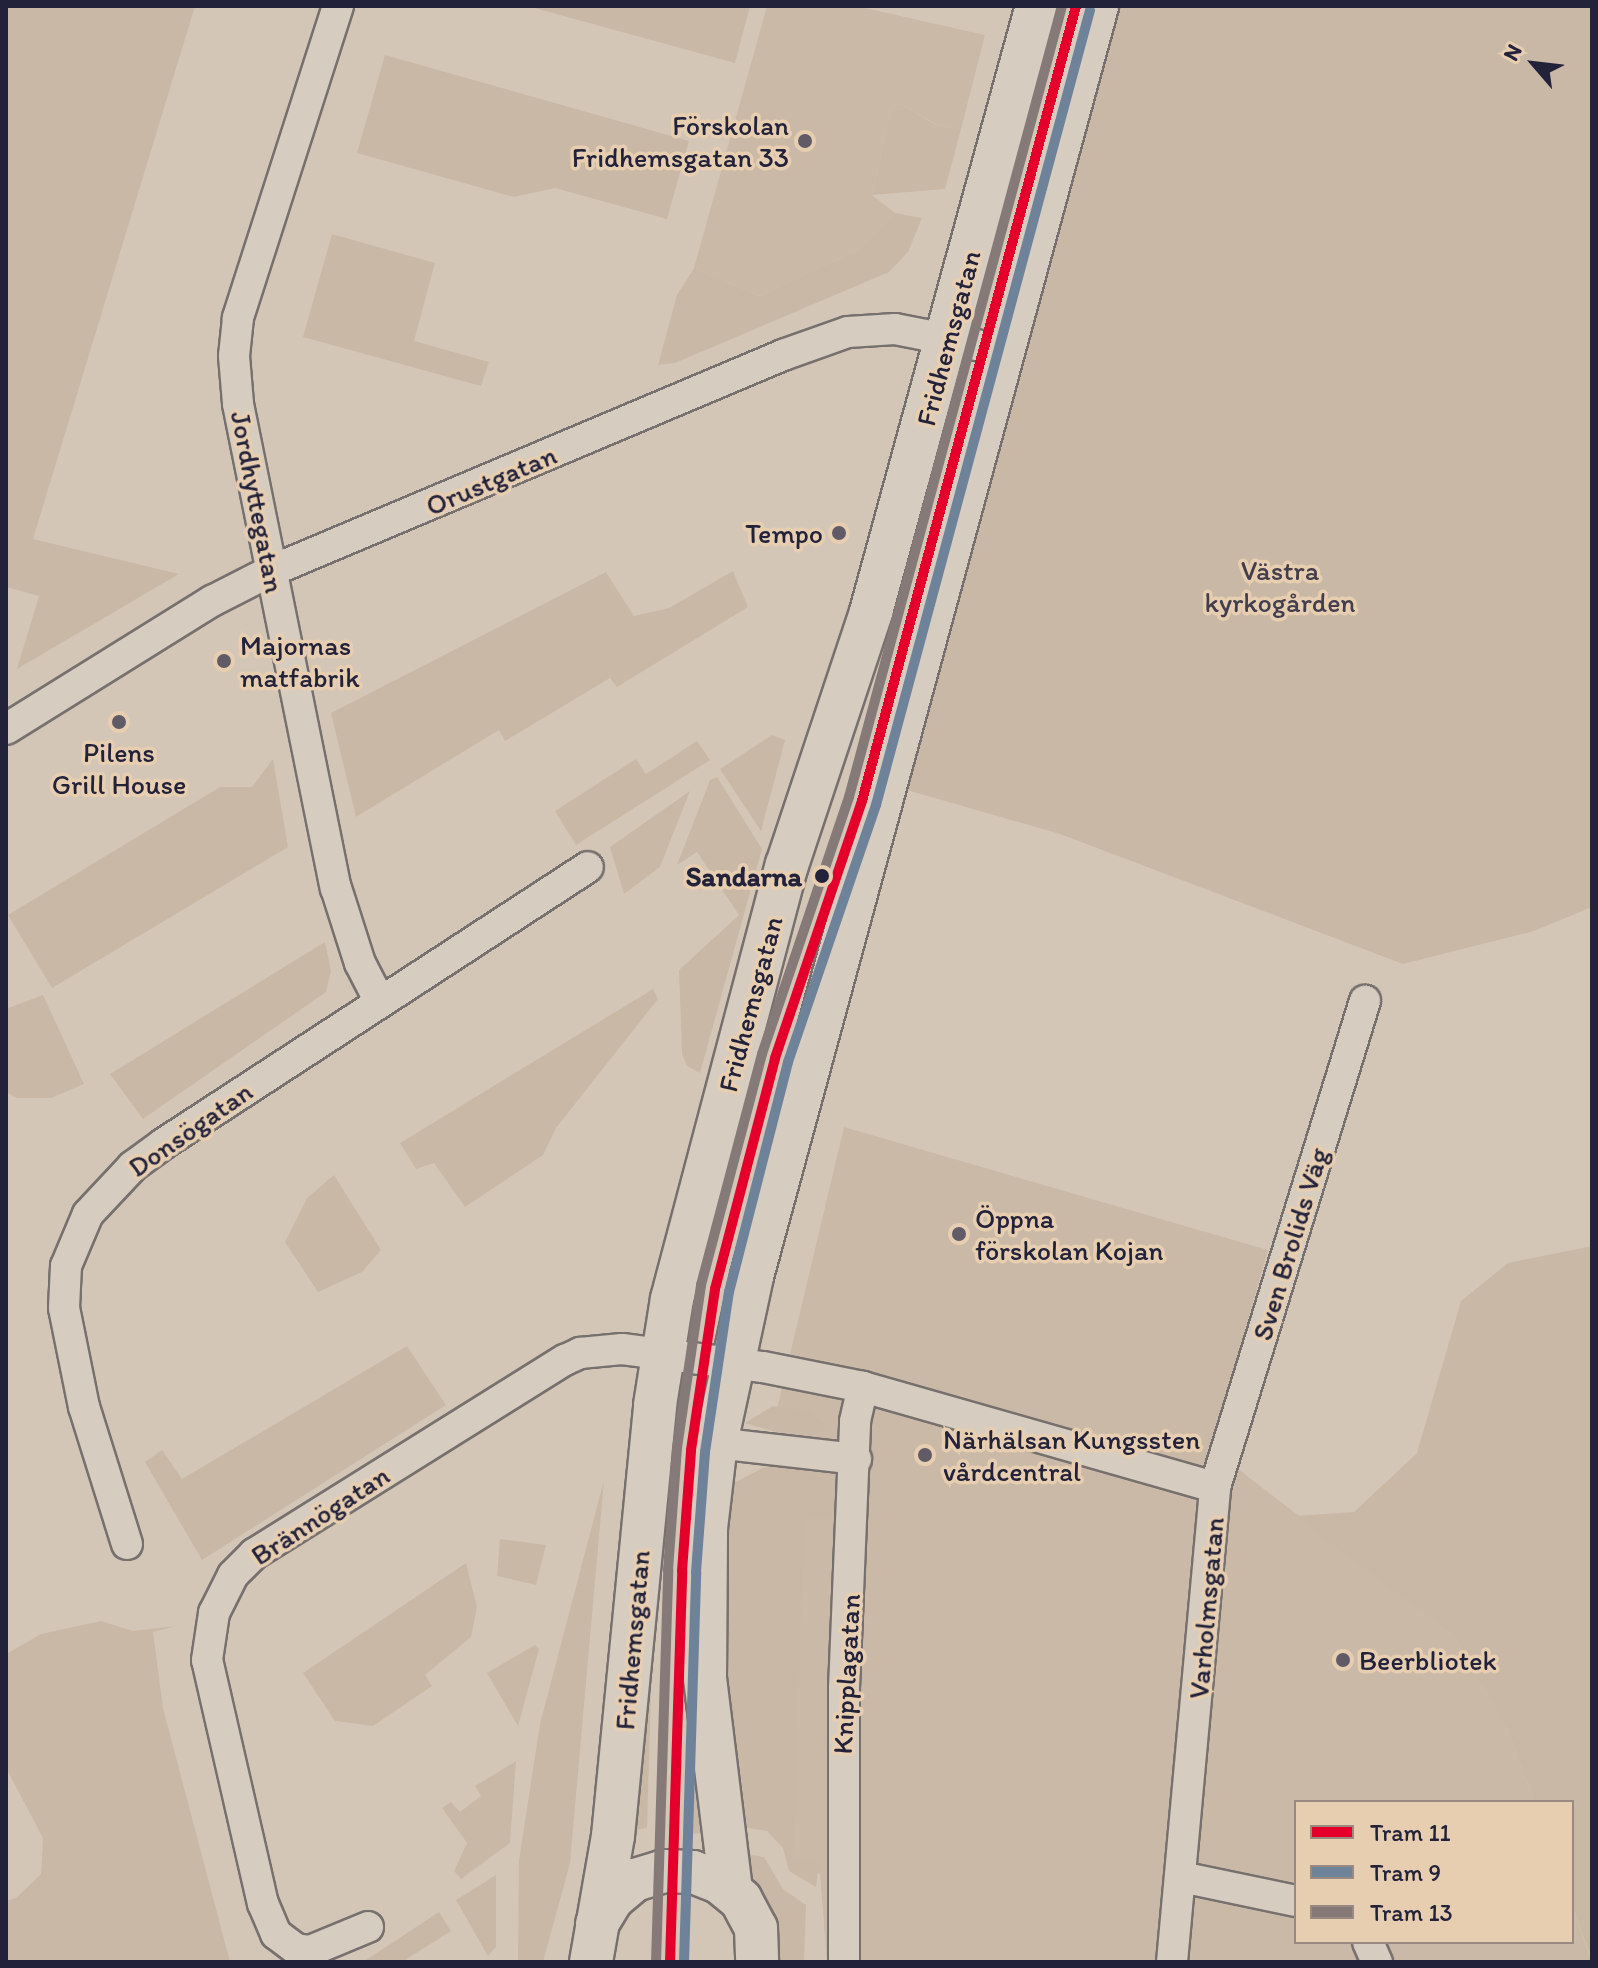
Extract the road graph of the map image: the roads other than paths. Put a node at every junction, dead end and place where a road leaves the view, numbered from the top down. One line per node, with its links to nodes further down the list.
1 (338, 6): 6 (street, Jordhyttegatan)
2 (1037, 6): 4 (street, Fridhemsgatan)
3 (1097, 6): 5 (street)
4 (949, 337): 5 (street, Orustgatan); 6 (street, Orustgatan); 11 (street, Fridhemsgatan)
5 (1007, 351): 12 (street)
6 (271, 571): 7 (street, Orustgatan); 9 (street, Jordhyttegatan)
7 (6, 729)
8 (588, 867): 9 (street, Donsögatan)
9 (379, 1000): 17 (street, Donsögatan)
10 (1365, 1001): 16 (street, Sven Brolids Väg)
11 (662, 1351): 12 (street, Varholmsgatan); 21 (street, Brännögatan); 22 (street, Fridhemsgatan)
12 (732, 1362): 13 (street, Varholmsgatan); 14 (street)
13 (863, 1387): 15 (street, Knipplagatan); 16 (street, Varholmsgatan)
14 (716, 1443): 15 (street); 19 (street)
15 (856, 1459): 24 (street, Knipplagatan)
16 (1215, 1487): 18 (street, Varholmsgatan)
17 (127, 1544)
18 (1181, 1877): 20 (street); 25 (street, Varholmsgatan)
19 (731, 1890): 22 (street, Fridhemsgatan); 23 (street)
20 (1294, 1901)
21 (368, 1927)
22 (591, 1954)
23 (757, 1962)
24 (844, 1962)
25 (1172, 1962)

